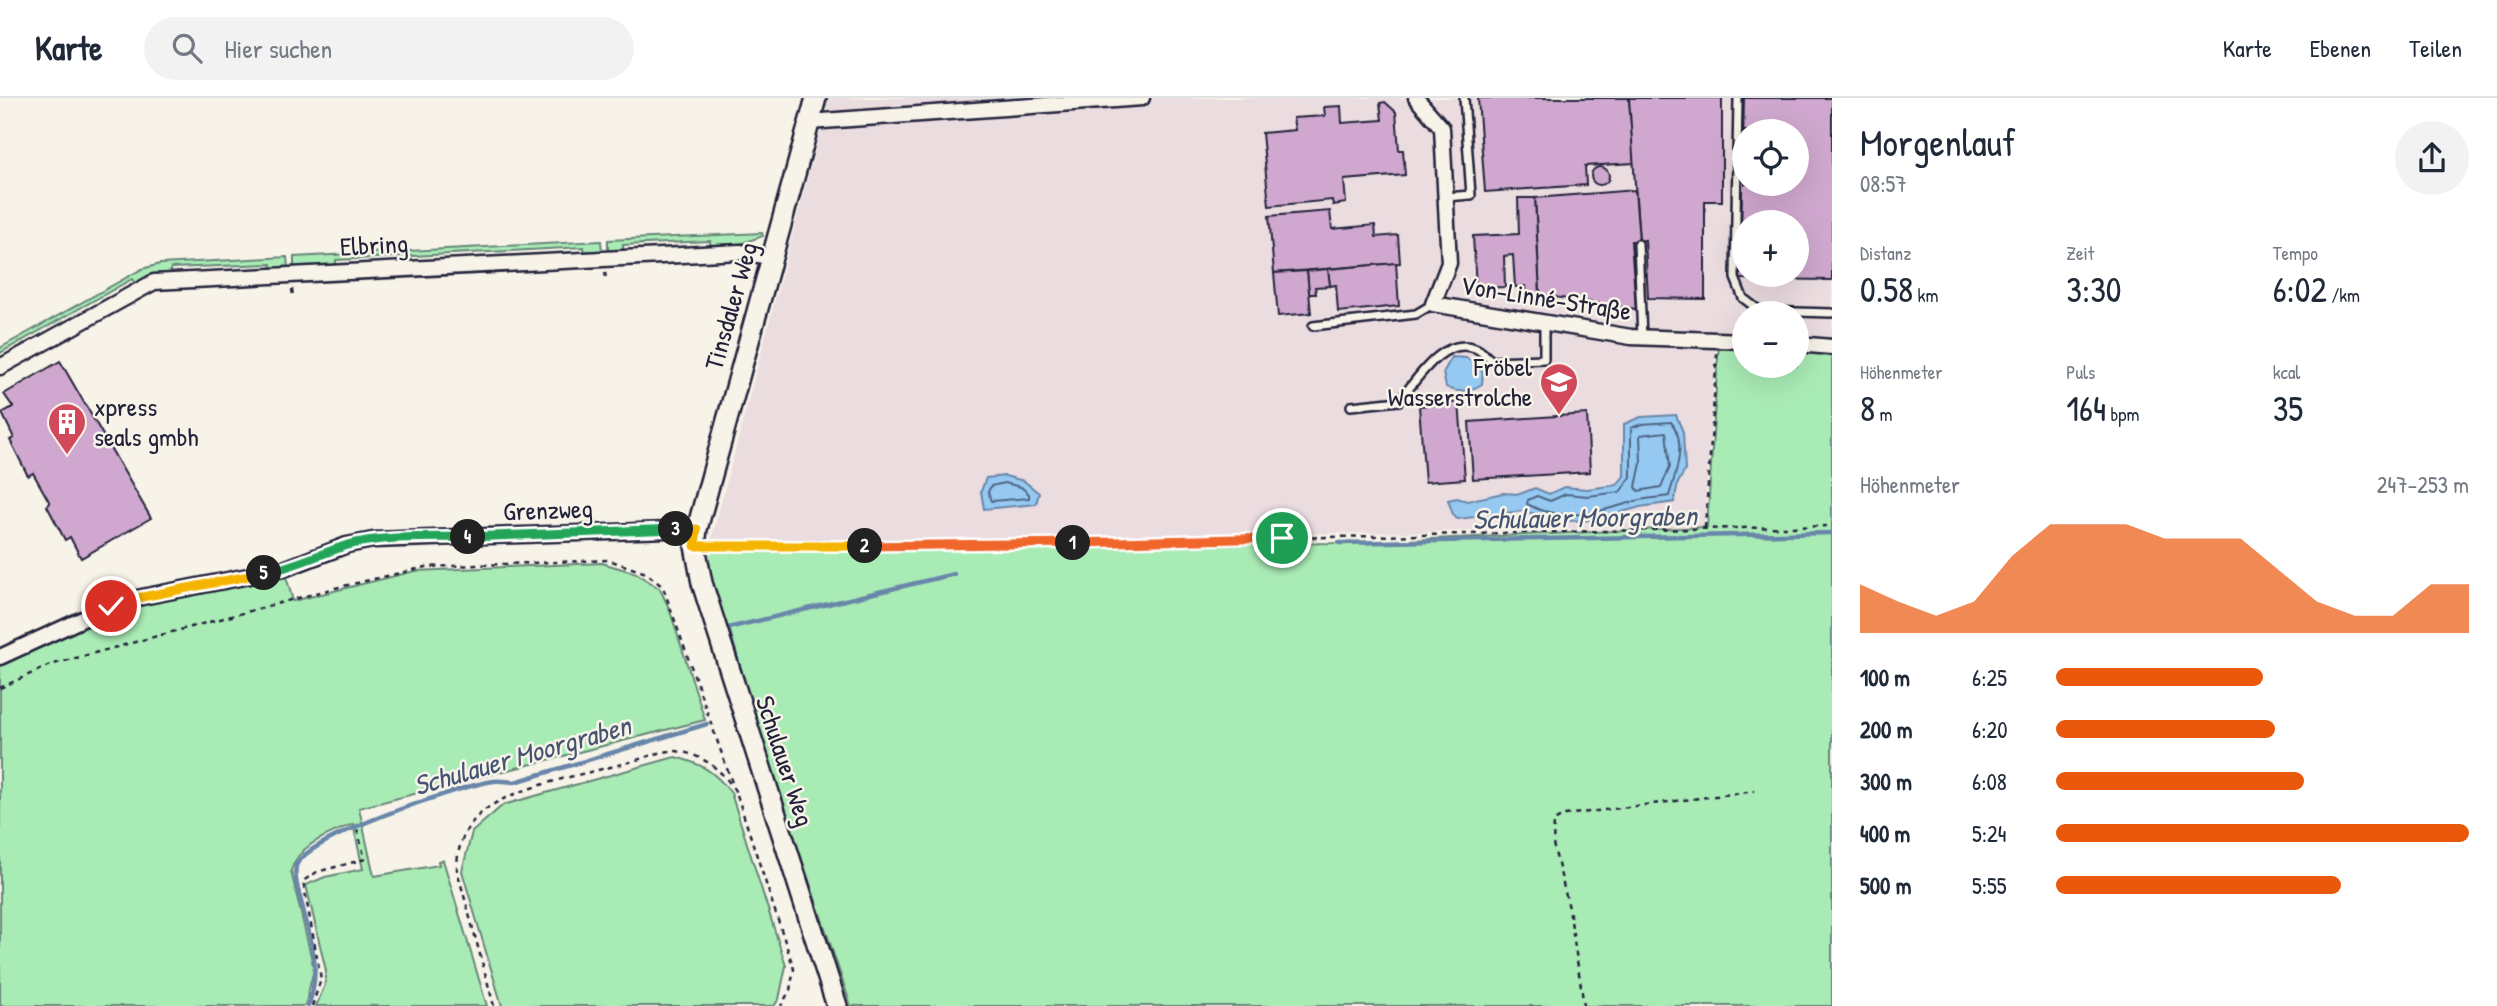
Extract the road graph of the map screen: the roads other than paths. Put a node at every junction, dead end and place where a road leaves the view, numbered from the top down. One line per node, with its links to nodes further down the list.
1 (816, 98): 7 (street, Tinsdaler Weg)
2 (1142, 98): 6 (street)
3 (1416, 98): 8 (street, Von-Linné-Straße)
4 (1464, 98): 8 (lane)
5 (1738, 98): 12 (lane)
6 (1106, 99): 7 (street)
7 (809, 122): 10 (street, Tinsdaler Weg)
8 (1446, 197): 11 (street, Von-Linné-Straße)
9 (1638, 244): 15 (lane)
10 (771, 257): 19 (street, Elbring); 21 (street, Tinsdaler Weg)
11 (1433, 304): 13 (street, Von-Linné-Straße); 14 (lane)
12 (1832, 313)
13 (1544, 323): 15 (street, Von-Linné-Straße); 20 (lane)
14 (1312, 326)
15 (1642, 338): 16 (street, Von-Linné-Straße)
16 (1732, 340)
17 (1809, 345): 18 (street)
18 (1832, 347)
19 (0, 367)
20 (1351, 406)
21 (696, 537): 22 (street, Grenzweg); 23 (street, Schulauer Weg)
22 (0, 657)
23 (837, 1006)

